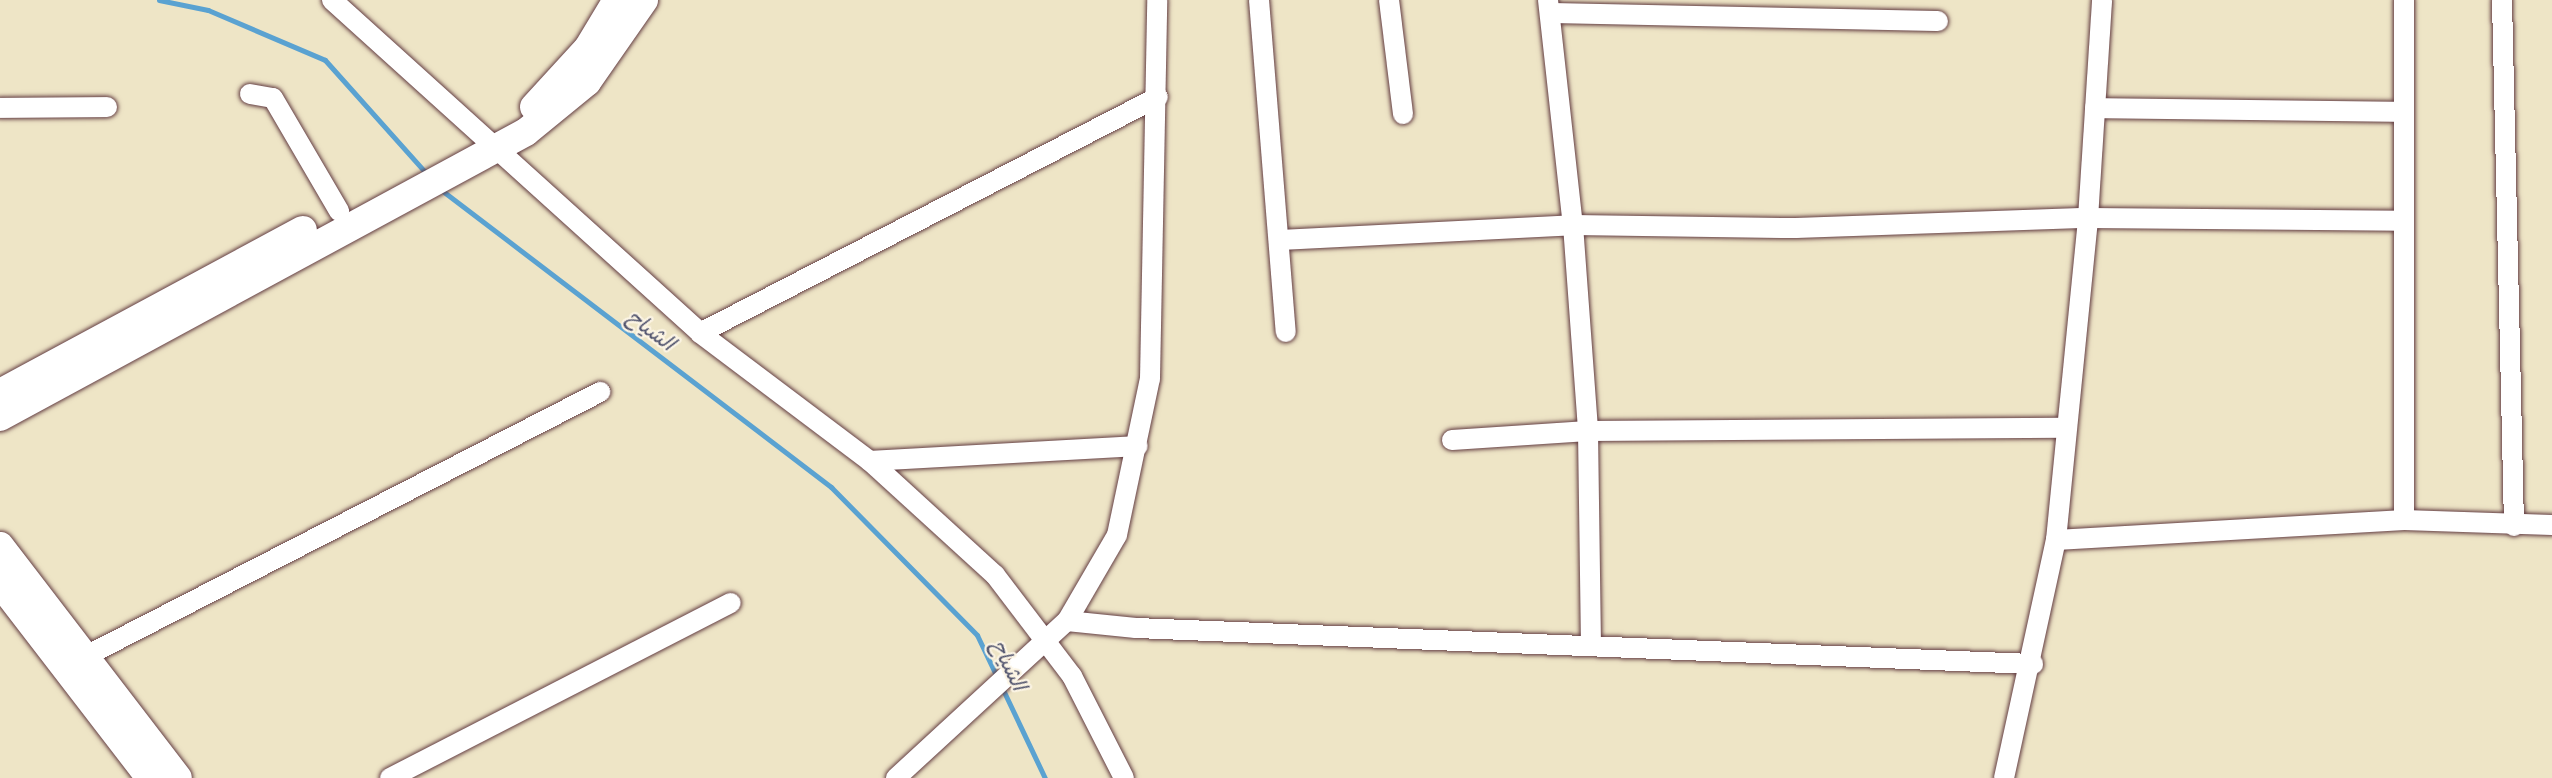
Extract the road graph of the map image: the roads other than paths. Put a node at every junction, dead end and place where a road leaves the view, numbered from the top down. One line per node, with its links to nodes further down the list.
1 (332, 0): 11 (street)
2 (617, 0): 20 (main road)
3 (645, 0): 20 (main road)
4 (1157, 0): 14 (street)
5 (1259, 0): 26 (street)
6 (1389, 0): 19 (street)
7 (2102, 0): 17 (street)
8 (2404, 0): 18 (street)
9 (2502, 0): 39 (street)
10 (1549, 6): 12 (street); 25 (street)
11 (355, 9): 20 (street)
12 (1938, 21)
13 (250, 94): 22 (street)
14 (1158, 97): 28 (street); 35 (street)
15 (108, 107): 16 (street)
16 (0, 108)
17 (2095, 108): 18 (street); 23 (street)
18 (2403, 112): 24 (street)
19 (1403, 114)
20 (493, 143): 21 (main road); 28 (street)
21 (410, 183): 22 (main road); 31 (main road)
22 (339, 211): 30 (main road)
23 (2088, 218): 24 (street); 25 (street); 32 (street)
24 (2402, 221): 37 (street)
25 (1573, 225): 26 (street); 33 (street)
26 (1280, 240): 27 (street)
27 (1286, 332)
28 (700, 333): 36 (street)
29 (600, 392): 47 (street)
30 (0, 393)
31 (0, 417)
32 (2064, 428): 33 (street); 40 (street)
33 (1588, 431): 34 (street); 46 (street)
34 (1452, 440)
35 (1138, 446): 36 (street); 44 (street)
36 (870, 461): 45 (street)
37 (2404, 520): 39 (street); 40 (street)
38 (2552, 525): 39 (street)
39 (2514, 526)
40 (2055, 540): 48 (street)
41 (0, 546): 47 (main road)
42 (0, 583): 49 (main road)
43 (731, 603): 51 (street)
44 (1068, 621): 45 (street); 46 (street)
45 (1047, 640): 52 (street); 53 (street)
46 (1591, 644): 48 (street)
47 (88, 655): 50 (main road)
48 (2033, 664): 54 (street)
49 (150, 778)
50 (178, 778)
51 (390, 778)
52 (896, 778)
53 (1124, 778)
54 (2004, 778)

